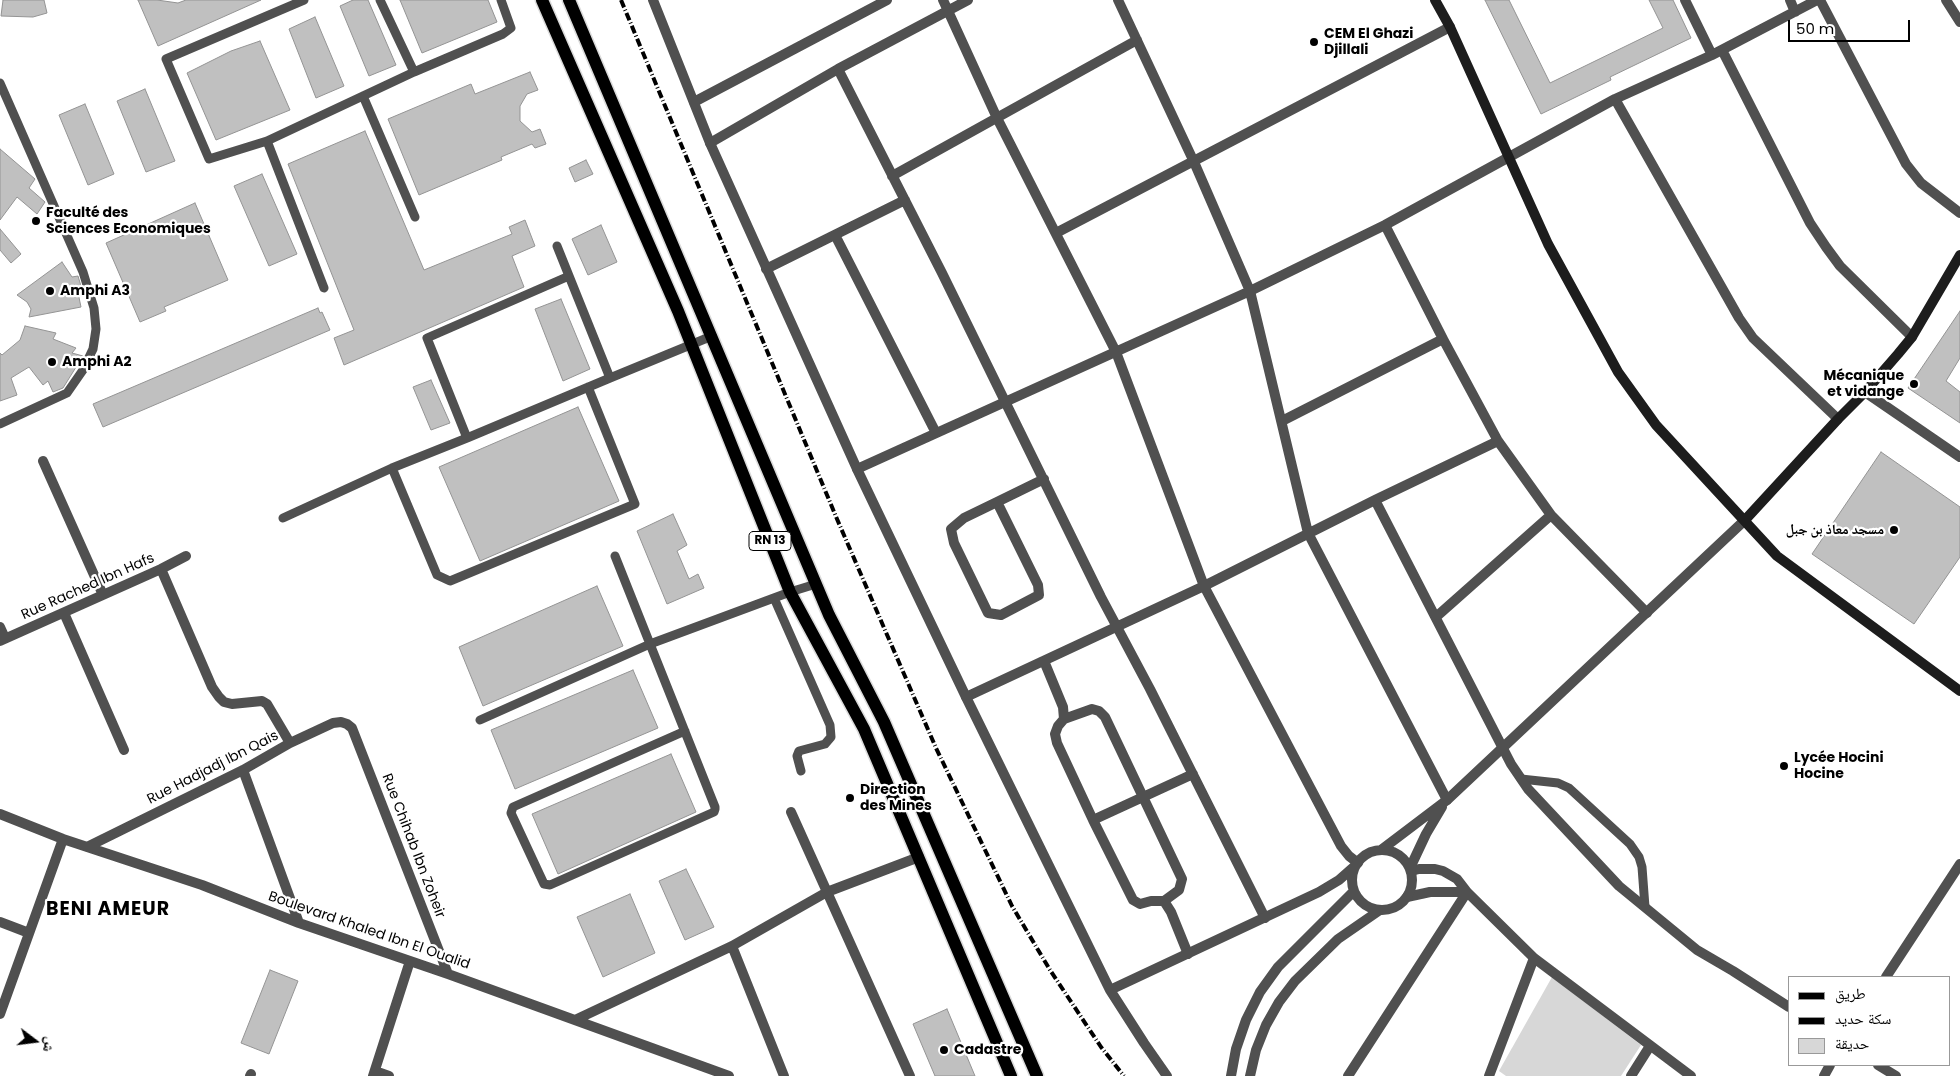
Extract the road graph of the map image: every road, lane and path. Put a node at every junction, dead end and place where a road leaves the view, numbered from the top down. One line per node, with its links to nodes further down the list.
1 (304, 0): 29 (lane)
2 (380, 0): 23 (lane)
3 (501, 0): 23 (lane)
4 (542, 0): 49 (main road, RN 13)
5 (569, 0): 46 (main road, RN 13)
6 (653, 0): 27 (street)
7 (887, 0): 27 (street)
8 (943, 0): 16 (street)
9 (968, 0): 16 (street)
10 (1118, 0): 20 (street)
11 (1435, 0): 19 (main road)
12 (1685, 0): 21 (street)
13 (1790, 0): 17 (street)
14 (1819, 0): 17 (street); 35 (street)
15 (1946, 0): 18 (street)
16 (947, 12): 22 (street); 28 (street)
17 (1795, 12): 21 (street)
18 (1960, 22)
19 (1450, 27): 31 (main road); 32 (street)
20 (1137, 40): 28 (street); 32 (street)
21 (1717, 53): 26 (street); 47 (street)
22 (838, 69): 30 (street); 33 (street)
23 (414, 72): 25 (lane)
24 (0, 83): 57 (lane)
25 (363, 96): 29 (lane); 36 (lane)
26 (1615, 99): 31 (street); 55 (street)
27 (694, 102): 30 (street)
28 (997, 118): 33 (street); 39 (street)
29 (267, 141): 44 (lane)
30 (710, 143): 42 (street)
31 (1508, 156): 37 (street); 70 (main road)
32 (1194, 162): 39 (street); 45 (street)
33 (892, 176): 34 (street)
34 (905, 200): 38 (street); 54 (street)
35 (1960, 213)
36 (415, 217)
37 (1385, 225): 45 (street); 48 (street)
38 (835, 234): 42 (street); 58 (street)
39 (1056, 234): 50 (street)
40 (557, 246): 43 (lane)
41 (1960, 255): 47 (main road)
42 (766, 269): 64 (street)
43 (569, 276): 51 (lane); 59 (lane)
44 (324, 288)
45 (1250, 291): 50 (street); 56 (street)
46 (712, 336): 49 (lane); 75 (main road, RN 13)
47 (1912, 337): 53 (main road)
48 (1443, 339): 56 (street); 60 (street)
49 (690, 346): 51 (lane); 77 (main road, RN 13)
50 (1116, 352): 54 (street); 76 (street)
51 (610, 378): 52 (lane)
52 (588, 388): 59 (lane); 63 (lane)
53 (1866, 392): 55 (main road); 61 (street)
54 (1005, 401): 58 (street); 65 (street)
55 (1838, 419): 70 (main road)
56 (1282, 421): 71 (street)
57 (0, 424)
58 (936, 433): 64 (street)
59 (467, 438): 63 (lane)
60 (1498, 441): 66 (street); 68 (street)
61 (1960, 457)
62 (44, 461): 78 (street)
63 (392, 468): 69 (lane)
64 (857, 469): 89 (street)
65 (1044, 478): 67 (street); 83 (street)
66 (1375, 500): 71 (street); 82 (street)
67 (997, 502): 67 (street)
68 (1551, 515): 81 (street); 82 (street)
69 (283, 518)
70 (1745, 520): 81 (street); 88 (main road)
71 (1308, 533): 76 (street); 102 (street)
72 (186, 556): 74 (street, Rue Rached Ibn Hafs)
73 (615, 556): 86 (lane)
74 (161, 570): 78 (street, Rue Rached Ibn Hafs); 94 (street)
75 (816, 584): 77 (lane); 144 (main road, RN 13)
76 (1204, 586): 83 (street); 110 (street)
77 (790, 592): 79 (lane); 109 (main road, RN 13)
78 (104, 595): 80 (street, Rue Rached Ibn Hafs)
79 (774, 598): 86 (lane); 98 (lane)
80 (64, 613): 85 (street, Rue Rached Ibn Hafs); 96 (street)
81 (1647, 613): 95 (street)
82 (1436, 618): 95 (street)
83 (1116, 627): 87 (street); 99 (street)
84 (0, 628): 85 (street)
85 (3, 640)
86 (650, 644): 91 (lane); 93 (lane)
87 (1044, 661): 89 (street); 90 (street)
88 (1960, 691)
89 (966, 697): 131 (street)
90 (1064, 719): 101 (street); 105 (street)
91 (480, 720)
92 (352, 728): 94 (street, Rue Hadjadj Ibn Qais); 129 (street, Rue Chihab Ibn Zoheir)
93 (685, 731): 93 (lane)
94 (290, 743): 97 (street, Rue Hadjadj Ibn Qais)
95 (1503, 748): 100 (street); 102 (street)
96 (124, 750)
97 (242, 770): 107 (street, Rue Hadjadj Ibn Qais); 123 (street)
98 (801, 770)
99 (1193, 774): 101 (street); 121 (street)
100 (1521, 779): 119 (street); 119 (lane)
101 (1142, 797): 105 (street); 118 (street)
102 (1447, 800): 108 (street); 112 (street)
103 (791, 812): 114 (street)
104 (0, 814): 106 (street, Boulevard Khaled Ibn El Oualid)
105 (1093, 820): 118 (street)
106 (63, 839): 107 (street, Boulevard Khaled Ibn El Oualid); 124 (street)
107 (87, 847): 123 (street, Boulevard Khaled Ibn El Oualid)
108 (1381, 850): 110 (street); 112 (street)
109 (919, 858): 114 (street); 143 (main road, RN 13)
110 (1357, 864): 113 (street); 115 (street)
111 (1960, 864): 130 (street)
112 (1410, 870): 116 (street); 117 (street)
113 (1353, 888): 115 (street); 120 (street); 146 (street)
114 (827, 892): 125 (street); 142 (street)
115 (1319, 892): 121 (street)
116 (1467, 892): 117 (street); 127 (street); 148 (street)
117 (1407, 897): 120 (street)
118 (1164, 901): 126 (street)
119 (1645, 907): 132 (street)
120 (1380, 910): 147 (street)
121 (1265, 918): 126 (street)
122 (0, 922): 124 (street)
123 (299, 923): 128 (street, Boulevard Khaled Ibn El Oualid)
124 (29, 933): 133 (street)
125 (732, 946): 134 (street); 141 (street)
126 (1188, 954): 131 (street)
127 (1534, 958): 135 (street); 138 (street)
128 (410, 961): 129 (street, Boulevard Khaled Ibn El Oualid); 137 (street)
129 (448, 974): 134 (street, Boulevard Khaled Ibn El Oualid)
130 (1887, 976)
131 (1110, 990): 145 (street)
132 (1788, 1007)
133 (0, 1014)
134 (575, 1020): 140 (street, Boulevard Khaled Ibn El Oualid)
135 (1650, 1046): 149 (street); 150 (street)
136 (1880, 1066): 151 (street)
137 (374, 1073): 139 (street)
138 (1493, 1074)
139 (389, 1076)
140 (728, 1076)
141 (784, 1076)
142 (910, 1076)
143 (1011, 1076)
144 (1037, 1076)
145 (1167, 1076)
146 (1231, 1076)
147 (1250, 1076)
148 (1348, 1076)
149 (1630, 1076)
150 (1691, 1076)
151 (1896, 1076)

